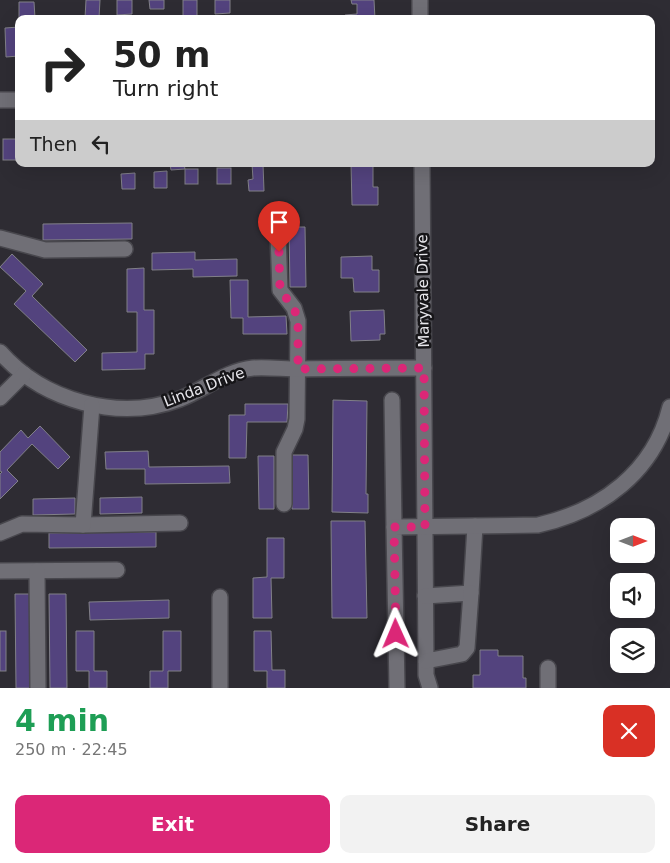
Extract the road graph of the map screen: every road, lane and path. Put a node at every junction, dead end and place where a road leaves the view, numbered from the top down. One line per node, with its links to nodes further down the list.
1 (420, 0): 2 (street)
2 (420, 15)
3 (0, 100): 4 (street)
4 (15, 100)
5 (422, 167): 10 (street, Maryvale Drive)
6 (278, 234): 11 (street)
7 (0, 238): 8 (street)
8 (125, 249)
9 (0, 352): 12 (street, Linda Drive)
10 (424, 368): 11 (street, Linda Drive); 22 (street, Maryvale Drive)
11 (298, 369): 15 (street, Linda Drive); 17 (street)
12 (24, 374): 13 (street); 15 (street, Linda Drive)
13 (0, 398)
14 (392, 400): 21 (street)
15 (92, 405): 19 (street)
16 (670, 407): 20 (street)
17 (284, 504)
18 (180, 523): 19 (street)
19 (83, 525): 23 (street)
20 (475, 526): 22 (street); 27 (street)
21 (394, 527): 22 (street); 34 (street)
22 (425, 527): 28 (street, Maryvale Drive)
23 (0, 533)
24 (117, 570): 26 (street)
25 (0, 571): 26 (street)
26 (38, 571): 32 (street)
27 (471, 594): 28 (street); 30 (street)
28 (425, 596): 30 (street, Maryvale Drive)
29 (220, 597): 33 (street)
30 (426, 661): 35 (street, Maryvale Drive)
31 (548, 668): 36 (street)
32 (38, 688)
33 (220, 688)
34 (397, 688)
35 (430, 688)
36 (548, 688)

